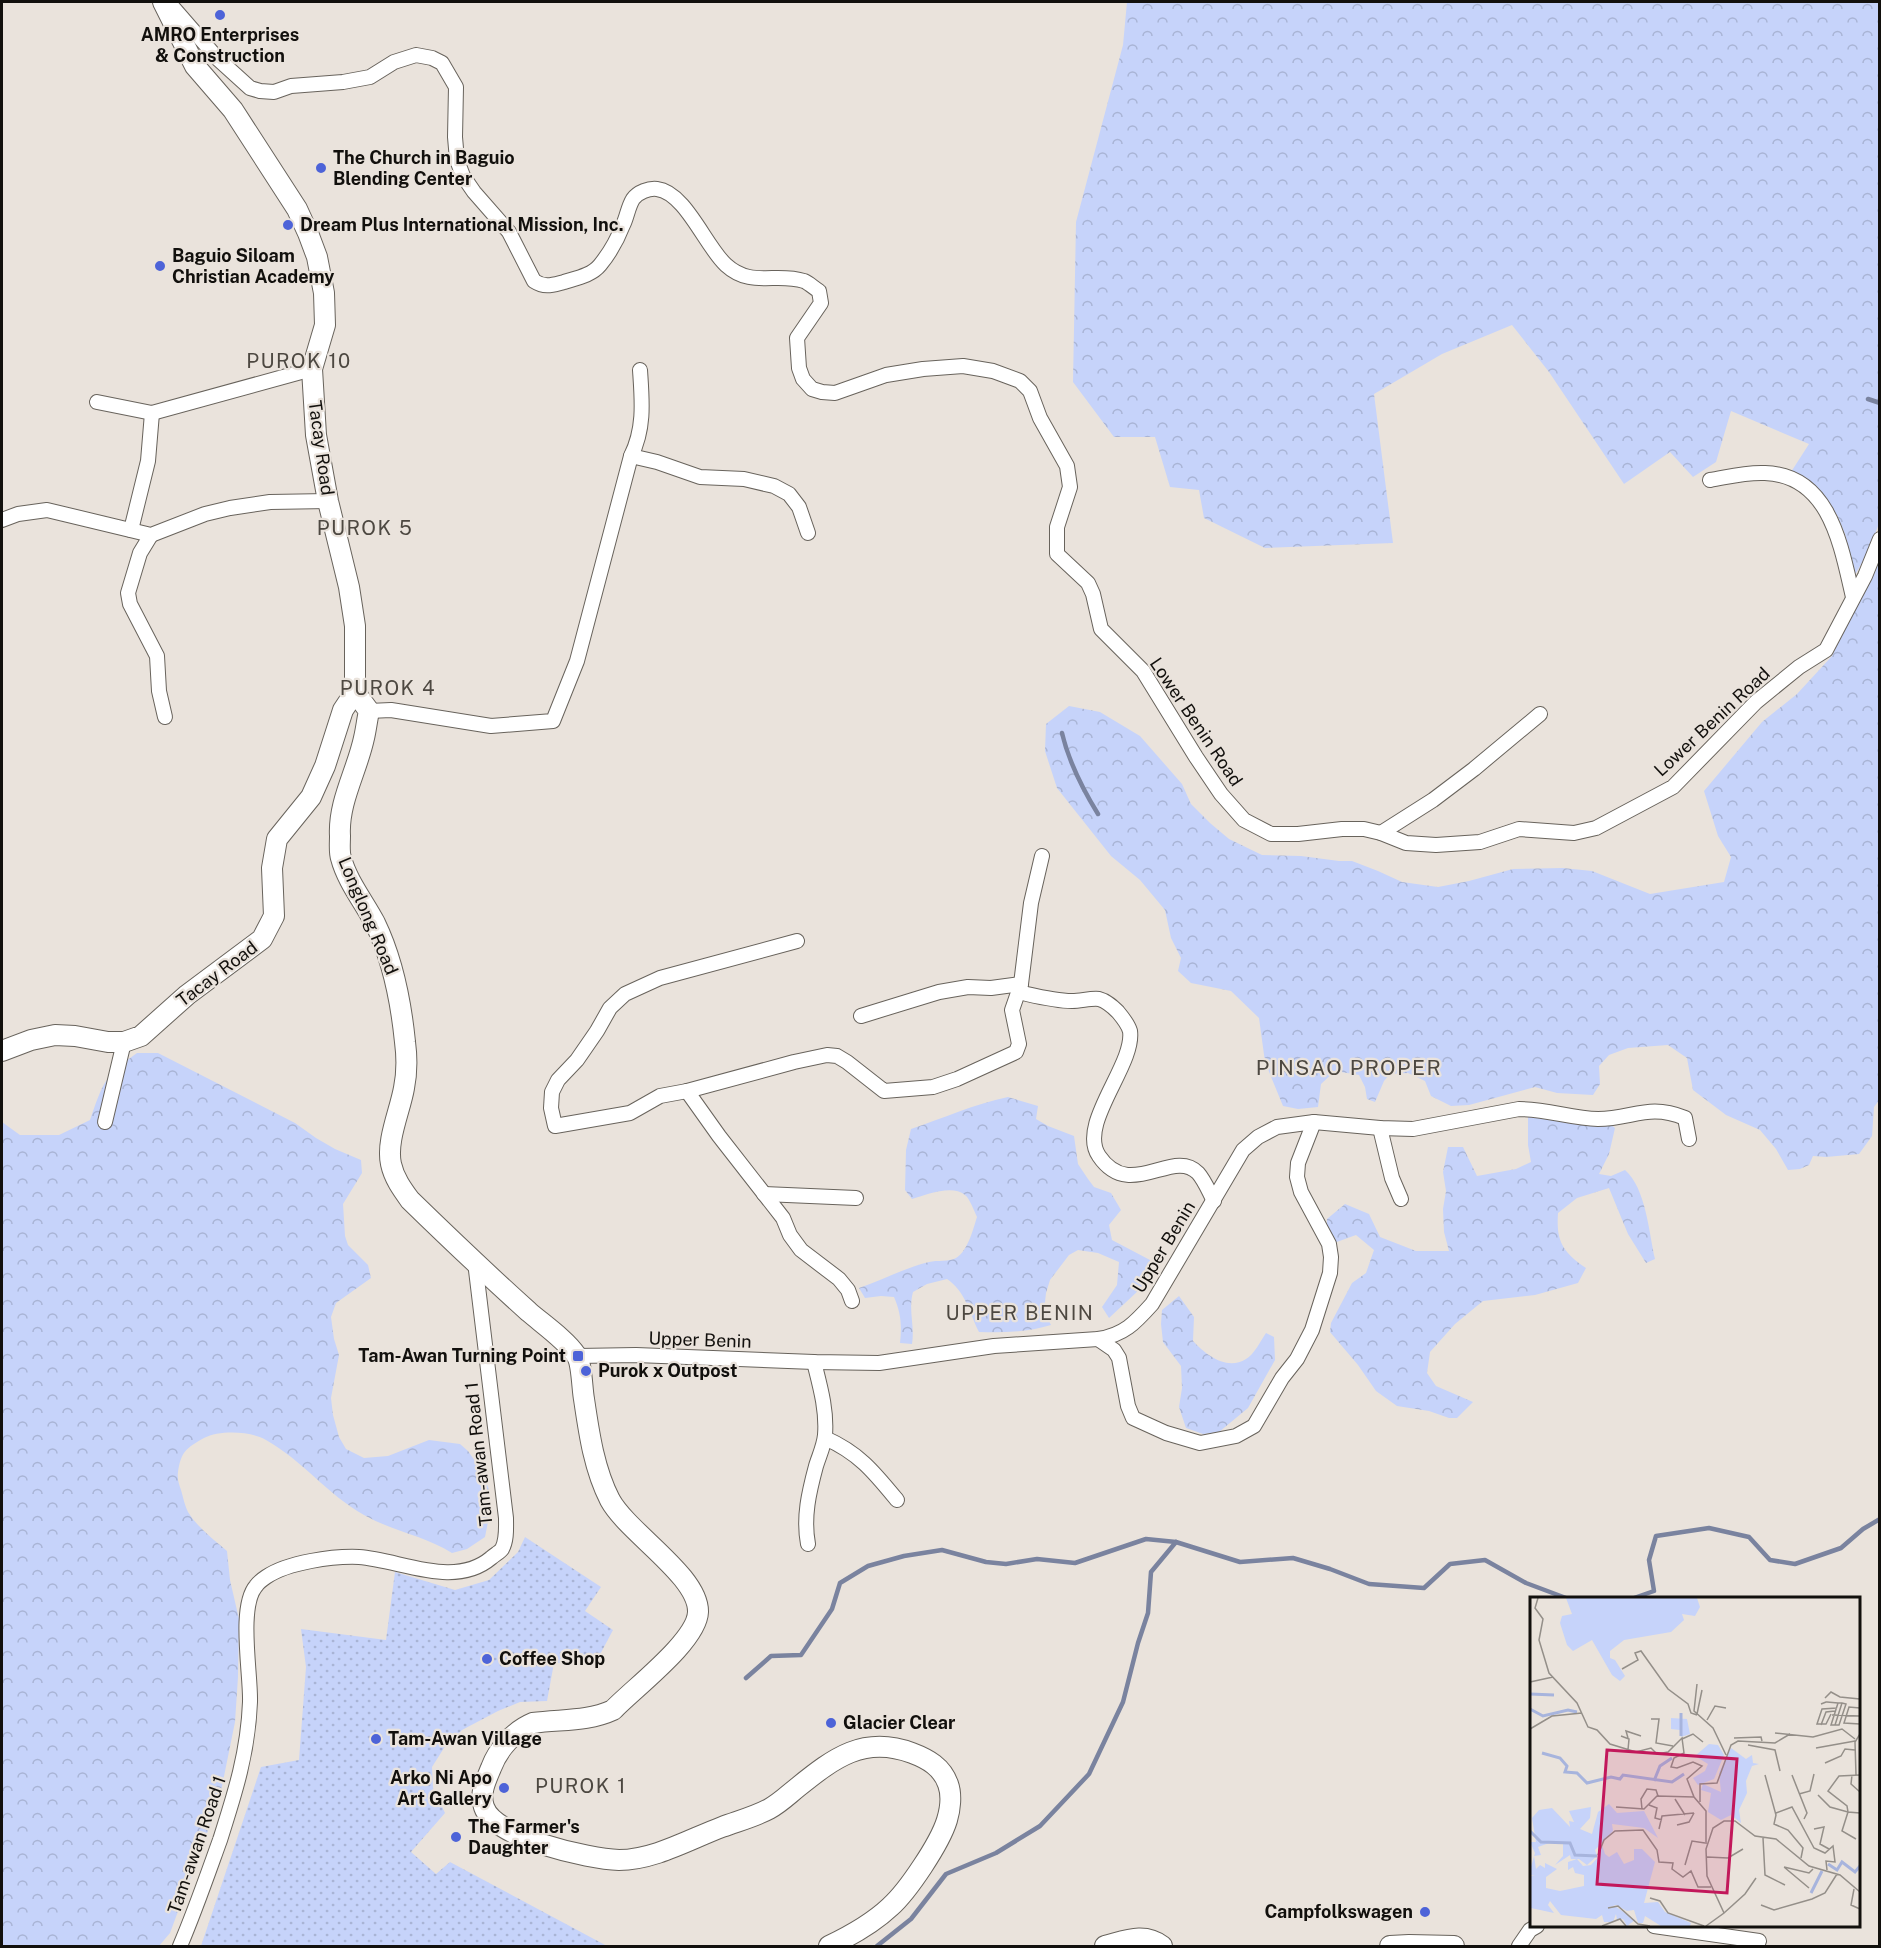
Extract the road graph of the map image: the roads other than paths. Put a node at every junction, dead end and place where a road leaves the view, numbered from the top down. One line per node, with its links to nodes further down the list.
1 (164, 2): 3 (main road, Tacay Road)
2 (168, 2): 20 (street, Lower Benin Road)
3 (312, 369): 6 (street); 9 (main road, Tacay Road)
4 (640, 370): 7 (street)
5 (97, 402): 6 (street)
6 (152, 413): 11 (street)
7 (631, 456): 12 (street); 17 (street)
8 (1710, 480): 15 (street)
9 (328, 501): 13 (street); 16 (main road, Tacay Road)
10 (2, 520): 11 (street)
11 (131, 530): 13 (street)
12 (808, 533)
13 (151, 535): 19 (street)
14 (1880, 538): 15 (street, Lower Benin Road)
15 (1853, 597): 20 (street, Lower Benin Road)
16 (355, 692): 17 (main road); 25 (main road, Tacay Road)
17 (369, 711): 36 (main road, Longlong Road)
18 (1540, 714): 20 (street)
19 (165, 717)
20 (1382, 833)
21 (1042, 856): 23 (street)
22 (797, 940): 27 (street)
23 (1019, 988): 24 (street); 27 (street); 35 (street)
24 (861, 1016)
25 (124, 1041): 26 (main road, Tacay Road); 28 (street)
26 (2, 1051)
27 (687, 1091): 32 (street)
28 (105, 1122)
29 (1314, 1122): 30 (street, Upper Benin); 35 (street, Upper Benin); 38 (street)
30 (1380, 1128): 31 (street, Upper Benin); 34 (street)
31 (1689, 1139)
32 (764, 1194): 33 (street); 37 (street)
33 (856, 1198)
34 (1401, 1199)
35 (1214, 1201): 38 (street, Upper Benin)
36 (475, 1262): 39 (main road, Longlong Road); 47 (street, Tam-awan Road 1)
37 (852, 1301)
38 (1098, 1339): 40 (street, Upper Benin)
39 (578, 1356): 40 (street, Upper Benin); 48 (main road)
40 (814, 1362): 41 (street)
41 (825, 1438): 42 (street); 43 (street)
42 (897, 1500)
43 (808, 1544)
44 (1535, 1927): 53 (street)
45 (1661, 1927): 46 (street)
46 (1759, 1941)
47 (180, 1947)
48 (829, 1947)
49 (1105, 1947): 50 (main road)
50 (1162, 1947)
51 (1390, 1947): 52 (main road)
52 (1454, 1947)
53 (1519, 1947)

